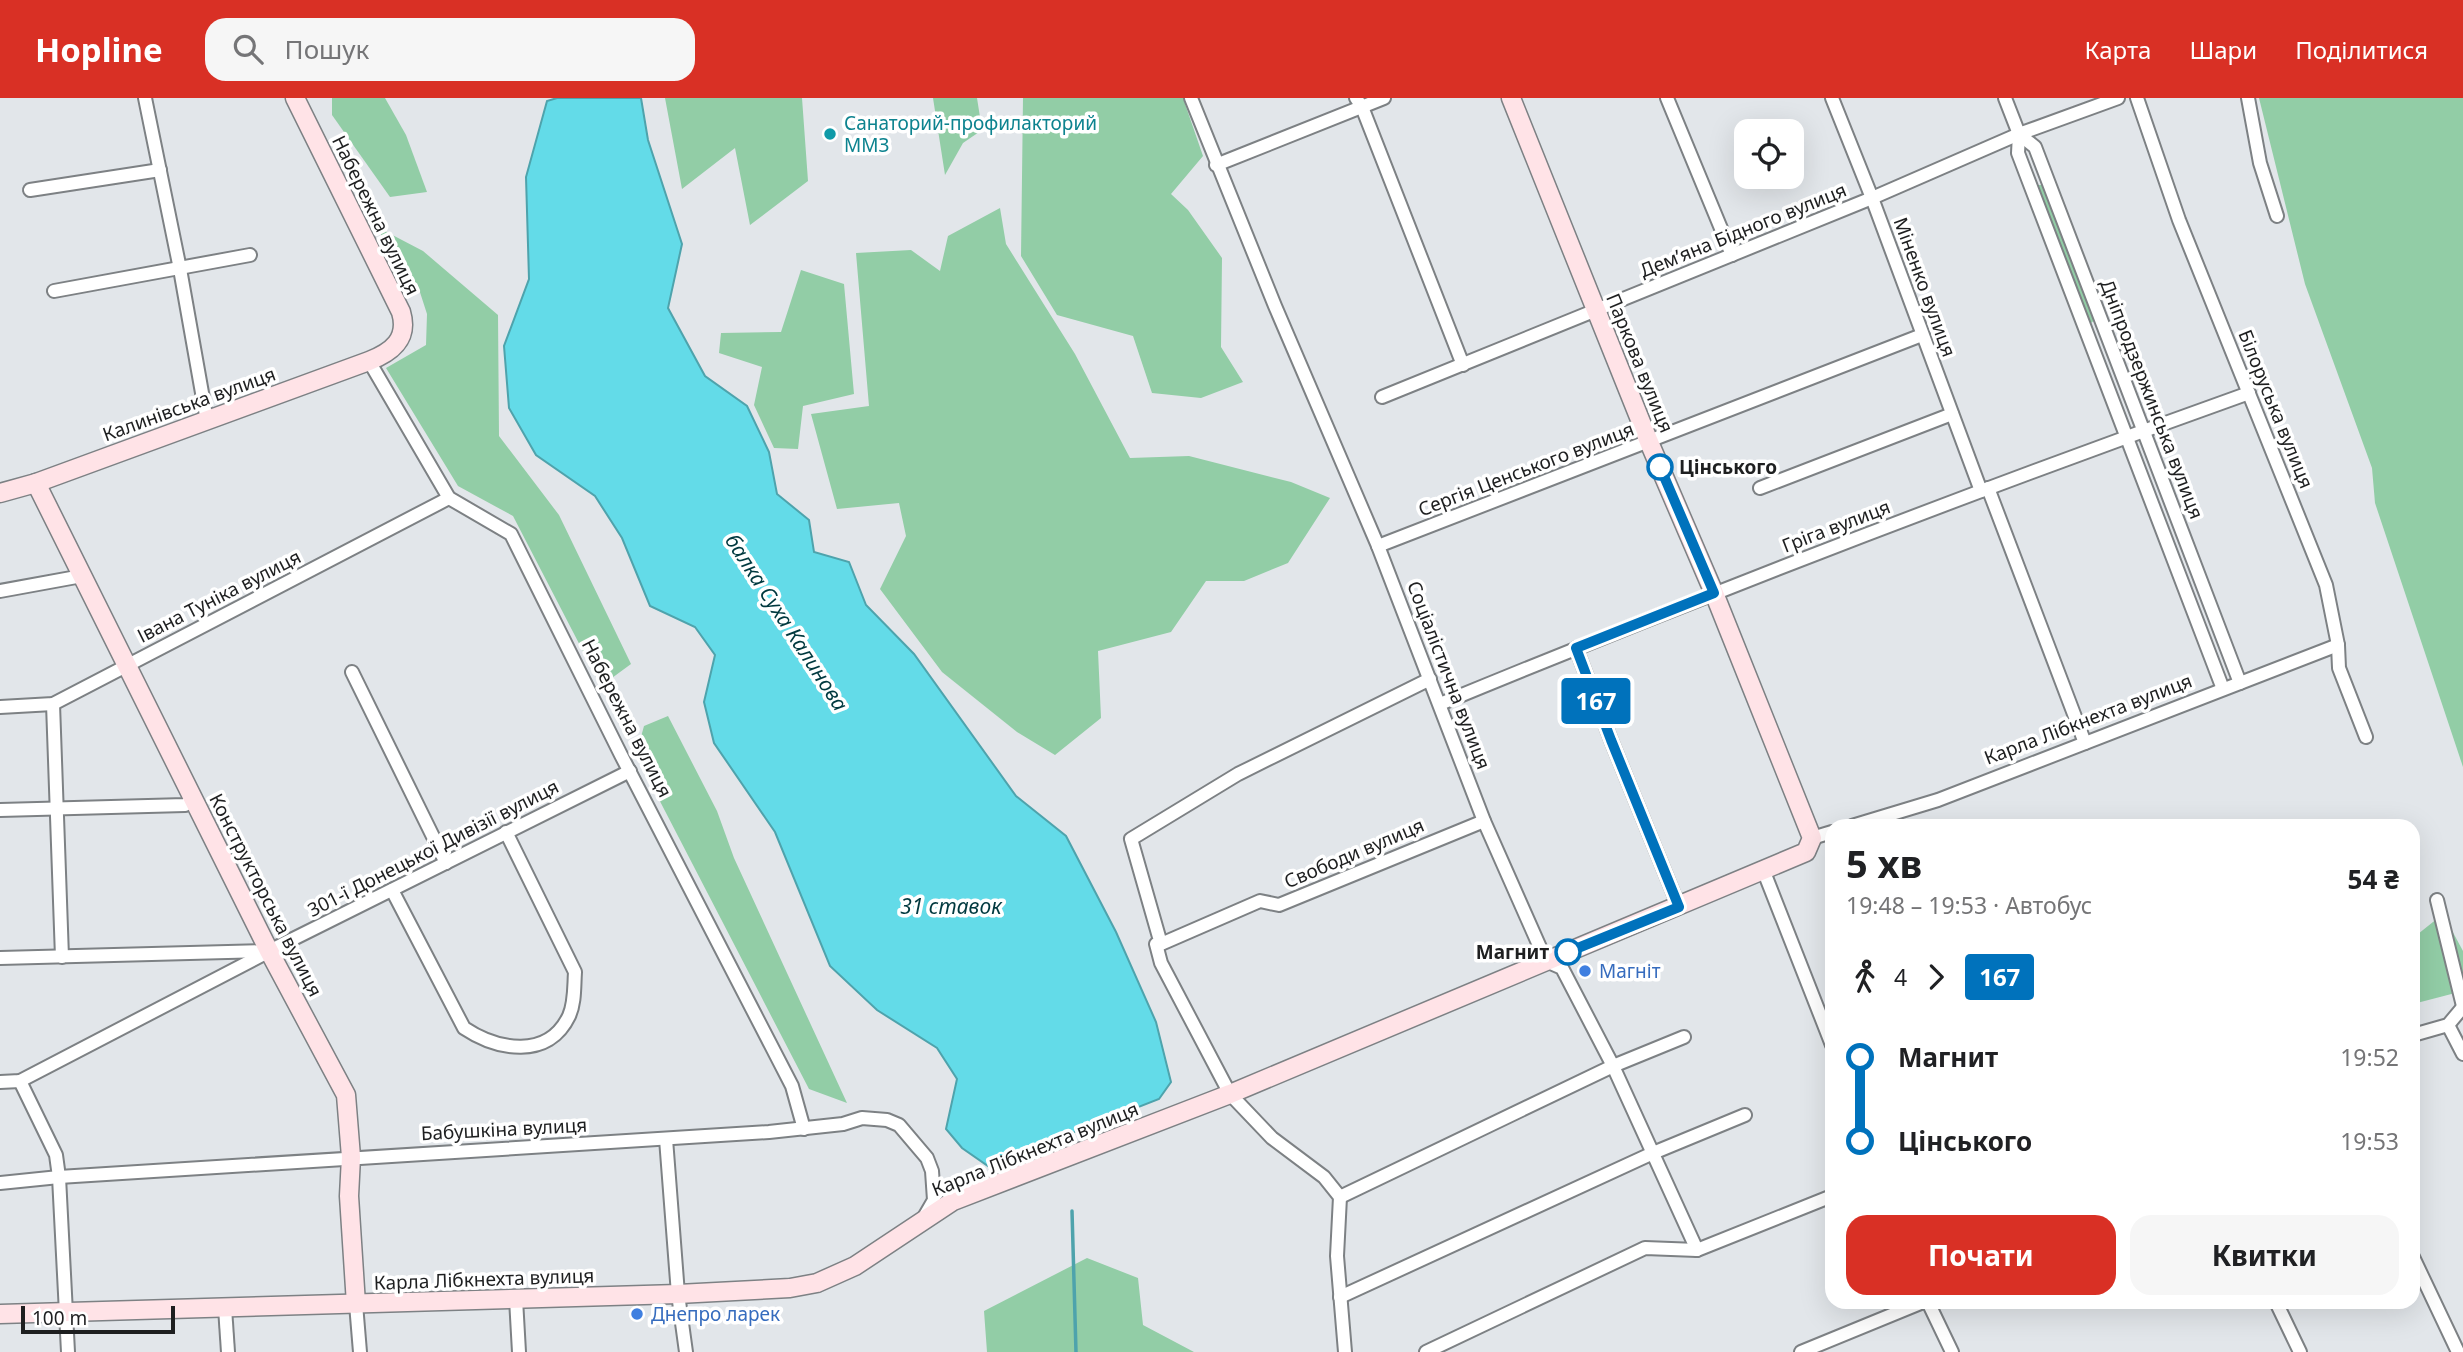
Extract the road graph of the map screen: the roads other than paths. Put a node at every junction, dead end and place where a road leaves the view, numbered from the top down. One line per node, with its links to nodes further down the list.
1 (145, 98): 15 (street)
2 (295, 98): 25 (street, Набережна вулиця)
3 (1191, 98): 14 (street, Соціалістична вулиця)
4 (1384, 98): 12 (street)
5 (1511, 98): 23 (street, Паркова вулиця)
6 (1667, 98): 20 (street)
7 (1832, 98): 17 (street, Міненко вулиця)
8 (2005, 98): 13 (street, Дніпродзержинська вулиця)
9 (2118, 98): 13 (street, Дем’яна Бідного вулиця)
10 (2137, 98): 28 (street, Білоруська вулиця)
11 (2248, 98): 18 (street)
12 (1359, 102): 14 (street); 27 (street)
13 (2019, 134): 17 (street, Дем’яна Бідного вулиця); 32 (street, Дніпродзержинська вулиця); 33 (street, Дніпродзержинська вулиця)
14 (1216, 165): 40 (street, Соціалістична вулиця)
15 (160, 170): 16 (street); 21 (street)
16 (30, 190)
17 (1872, 198): 20 (street, Дем’яна Бідного вулиця); 24 (street, Міненко вулиця)
18 (2277, 216)
19 (250, 255): 21 (street)
20 (1732, 255): 23 (street, Дем’яна Бідного вулиця)
21 (180, 269): 22 (street); 31 (street)
22 (54, 291)
23 (1597, 311): 27 (street, Дем’яна Бідного вулиця); 34 (street, Паркова вулиця)
24 (1922, 335): 30 (street, Міненко вулиця); 34 (street, Сергія Ценського вулиця)
25 (391, 350): 26 (street, Калинівська вулиця)
26 (369, 361): 31 (street, Калинівська вулиця); 39 (street, Набережна вулиця)
27 (1463, 365): 29 (street, Дем’яна Бідного вулиця)
28 (2249, 393): 32 (street, Гріга вулиця); 44 (street, Білоруська вулиця)
29 (1382, 397)
30 (1952, 414): 36 (street); 37 (street, Міненко вулиця)
31 (207, 421): 35 (street, Калинівська вулиця)
32 (2143, 431): 33 (street, Гріга вулиця); 49 (street, Дніпродзержинська вулиця)
33 (2126, 436): 37 (street, Гріга вулиця); 50 (street, Дніпродзержинська вулиця)
34 (1649, 442): 40 (street, Сергія Ценського вулиця); 43 (street, Паркова вулиця)
35 (36, 482): 38 (street, Калинівська вулиця); 41 (street, Конструкторська вулиця)
36 (1760, 488)
37 (1984, 490): 43 (street, Гріга вулиця); 55 (street, Міненко вулиця)
38 (0, 493)
39 (449, 498): 46 (street, Івана Туніка вулиця); 56 (street, Набережна вулиця)
40 (1378, 546): 48 (street, Соціалістична вулиця)
41 (82, 576): 42 (street); 46 (street, Конструкторська вулиця)
42 (0, 592)
43 (1714, 593): 45 (street, Гріга вулиця); 64 (street, Паркова вулиця)
44 (2338, 645): 49 (street, Карла Лібкнехта вулиця); 54 (street, Білоруська вулиця)
45 (1576, 648): 52 (street, Гріга вулиця); 69 (street)
46 (127, 666): 51 (street, Івана Туніка вулиця); 57 (street, Конструкторська вулиця)
47 (352, 672): 65 (street)
48 (1430, 679): 52 (street, Соціалістична вулиця); 70 (street)
49 (2240, 683): 50 (street, Карла Лібкнехта вулиця)
50 (2223, 690): 55 (street, Карла Лібкнехта вулиця)
51 (53, 704): 53 (street, Івана Туніка вулиця); 58 (street)
52 (1440, 704): 61 (street, Соціалістична вулиця)
53 (0, 707)
54 (2366, 737)
55 (2085, 743): 60 (street, Карла Лібкнехта вулиця)
56 (630, 771): 62 (street, 301-ї Донецької Дивізії вулиця); 86 (street, Набережна вулиця)
57 (194, 799): 58 (street); 71 (street, Конструкторська вулиця)
58 (58, 808): 59 (street); 72 (street)
59 (0, 810)
60 (1875, 819)
61 (1484, 821): 70 (street, Свободи вулиця); 74 (street, Соціалістична вулиця)
62 (506, 832): 65 (street, 301-ї Донецької Дивізії вулиця); 67 (street)
63 (1825, 834): 64 (street, Карла Лібкнехта вулиця)
64 (1812, 838): 66 (street, Карла Лібкнехта вулиця)
65 (446, 863): 67 (street, 301-ї Донецької Дивізії вулиця)
66 (1764, 872): 69 (street, Карла Лібкнехта вулиця); 77 (street)
67 (392, 890): 71 (street, 301-ї Донецької Дивізії вулиця)
68 (2437, 900): 75 (street)
69 (1679, 907): 74 (street, Карла Лібкнехта вулиця)
70 (1161, 944): 84 (street)
71 (270, 951): 72 (street, 301-ї Донецької Дивізії вулиця); 83 (street); 89 (street, Конструкторська вулиця)
72 (62, 957): 73 (street, 301-ї Донецької Дивізії вулиця)
73 (0, 958)
74 (1546, 961): 81 (street, Соціалістична вулиця); 84 (street, Карла Лібкнехта вулиця)
75 (2463, 1007): 76 (street)
76 (2448, 1025): 78 (street); 80 (street)
77 (1825, 1027)
78 (2420, 1033)
79 (1684, 1037): 81 (street)
80 (2463, 1054)
81 (1613, 1066): 88 (street, Соціалістична вулиця); 92 (street)
82 (0, 1082): 83 (street)
83 (20, 1082): 90 (street)
84 (1230, 1094): 92 (street); 94 (street, Карла Лібкнехта вулиця)
85 (1745, 1115): 88 (street)
86 (804, 1129): 87 (street, Бабушкіна вулиця); 94 (street, Бабушкіна вулиця)
87 (666, 1139): 89 (street, Бабушкіна вулиця); 97 (street)
88 (1653, 1153): 95 (street, Соціалістична вулиця); 98 (street)
89 (351, 1157): 90 (street, Бабушкіна вулиця); 100 (street, Конструкторська вулиця)
90 (59, 1177): 91 (street, Бабушкіна вулиця); 105 (street)
91 (0, 1183)
92 (1340, 1197): 98 (street)
93 (1825, 1199): 95 (street)
94 (923, 1220): 97 (street, Карла Лібкнехта вулиця)
95 (1697, 1250): 113 (street)
96 (2420, 1272): 117 (street)
97 (678, 1294): 99 (street, Карла Лібкнехта вулиця); 111 (street)
98 (1340, 1297): 112 (street)
99 (516, 1299): 100 (street, Карла Лібкнехта вулиця); 110 (street)
100 (356, 1304): 101 (street, Карла Лібкнехта вулиця); 109 (street, Конструкторська вулиця)
101 (225, 1308): 105 (street, Карла Лібкнехта вулиця); 108 (street)
102 (1906, 1309): 114 (street)
103 (1931, 1309): 115 (street)
104 (2279, 1309): 116 (street)
105 (67, 1312): 106 (street, Карла Лібкнехта вулиця); 107 (street)
106 (0, 1314)
107 (68, 1352)
108 (228, 1352)
109 (360, 1352)
110 (519, 1352)
111 (686, 1352)
112 (1345, 1352)
113 (1426, 1352)
114 (1801, 1352)
115 (1952, 1352)
116 (2300, 1352)
117 (2458, 1352)

